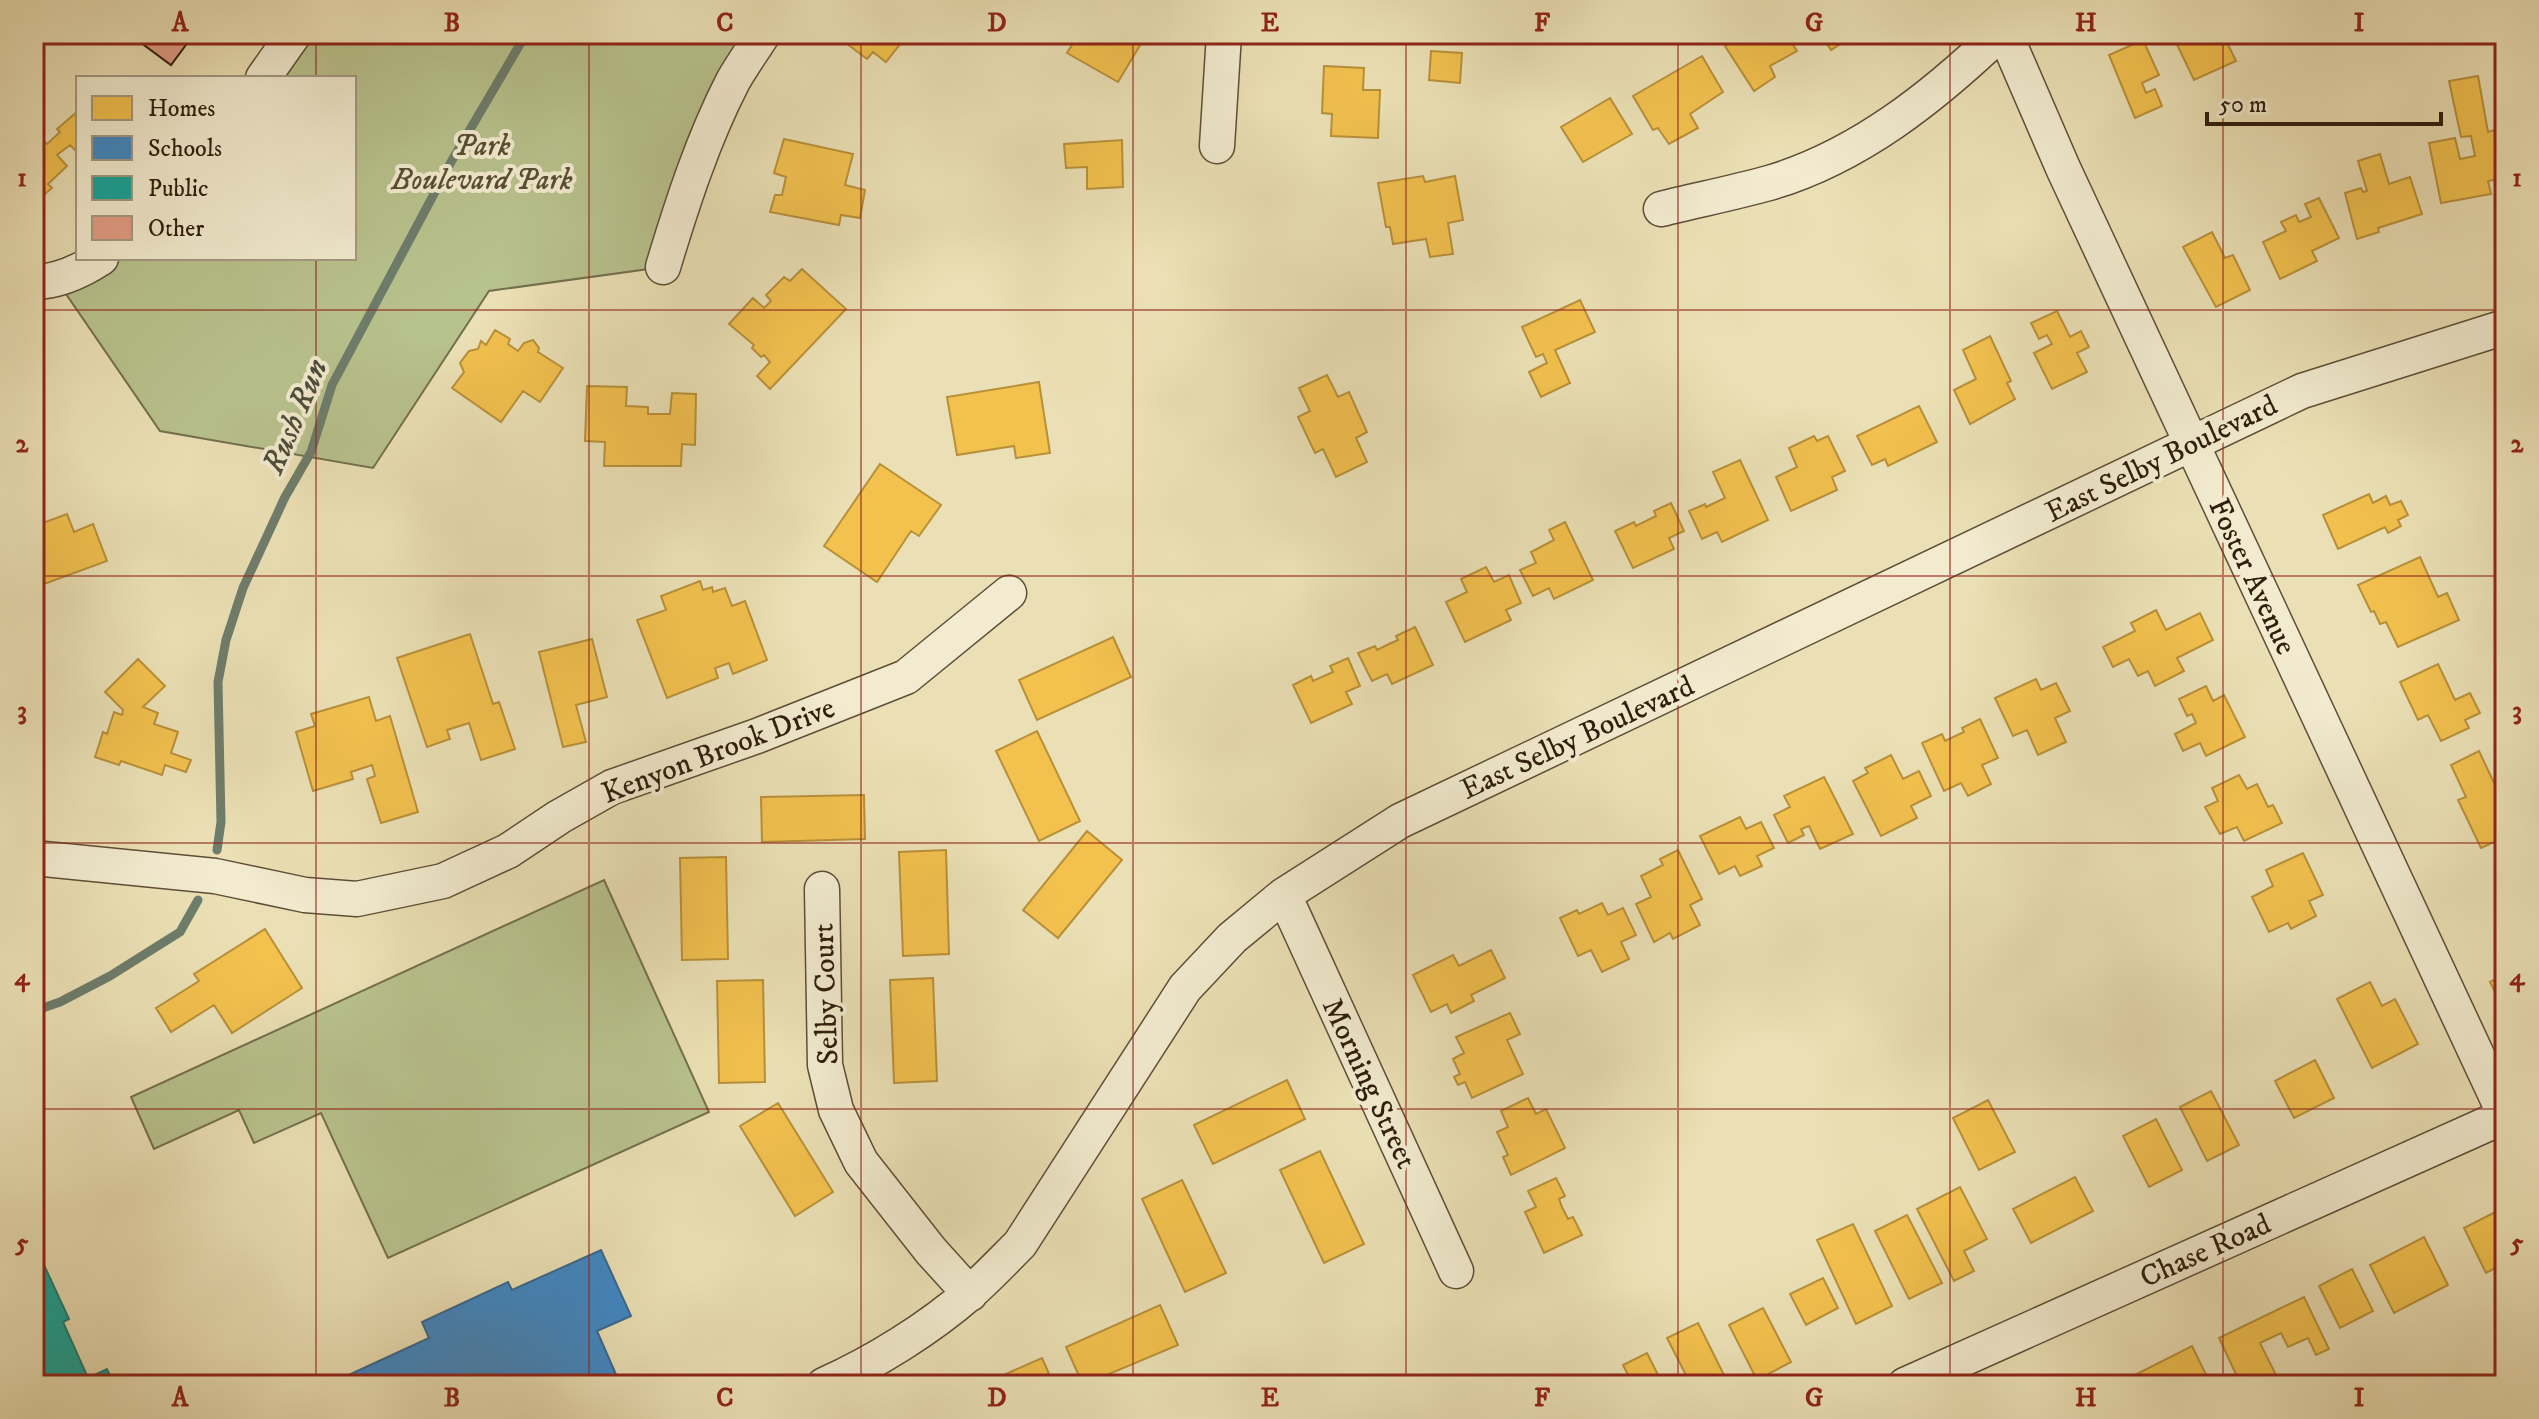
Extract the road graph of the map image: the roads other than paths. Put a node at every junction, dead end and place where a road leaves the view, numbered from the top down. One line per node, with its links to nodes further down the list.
1 (294, 34): 5 (street)
2 (763, 34): 9 (street)
3 (1224, 34): 6 (street)
4 (2002, 34): 7 (street); 12 (street, Foster Avenue)
5 (264, 76)
6 (1217, 146)
7 (1661, 209)
8 (97, 260): 10 (street)
9 (663, 267)
10 (34, 282)
11 (2505, 327): 12 (street, East Selby Boulevard)
12 (2192, 444): 16 (street, East Selby Boulevard); 17 (street, Foster Avenue)
13 (1009, 593): 14 (street, Kenyon Brook Drive)
14 (34, 858)
15 (822, 889): 19 (street, Selby Court)
16 (1284, 895): 18 (street, Morning Street); 19 (street, East Selby Boulevard)
17 (2505, 1115): 21 (street, Chase Road)
18 (1456, 1271)
19 (970, 1294): 20 (street, East Selby Boulevard)
20 (824, 1385)
21 (1905, 1385)

